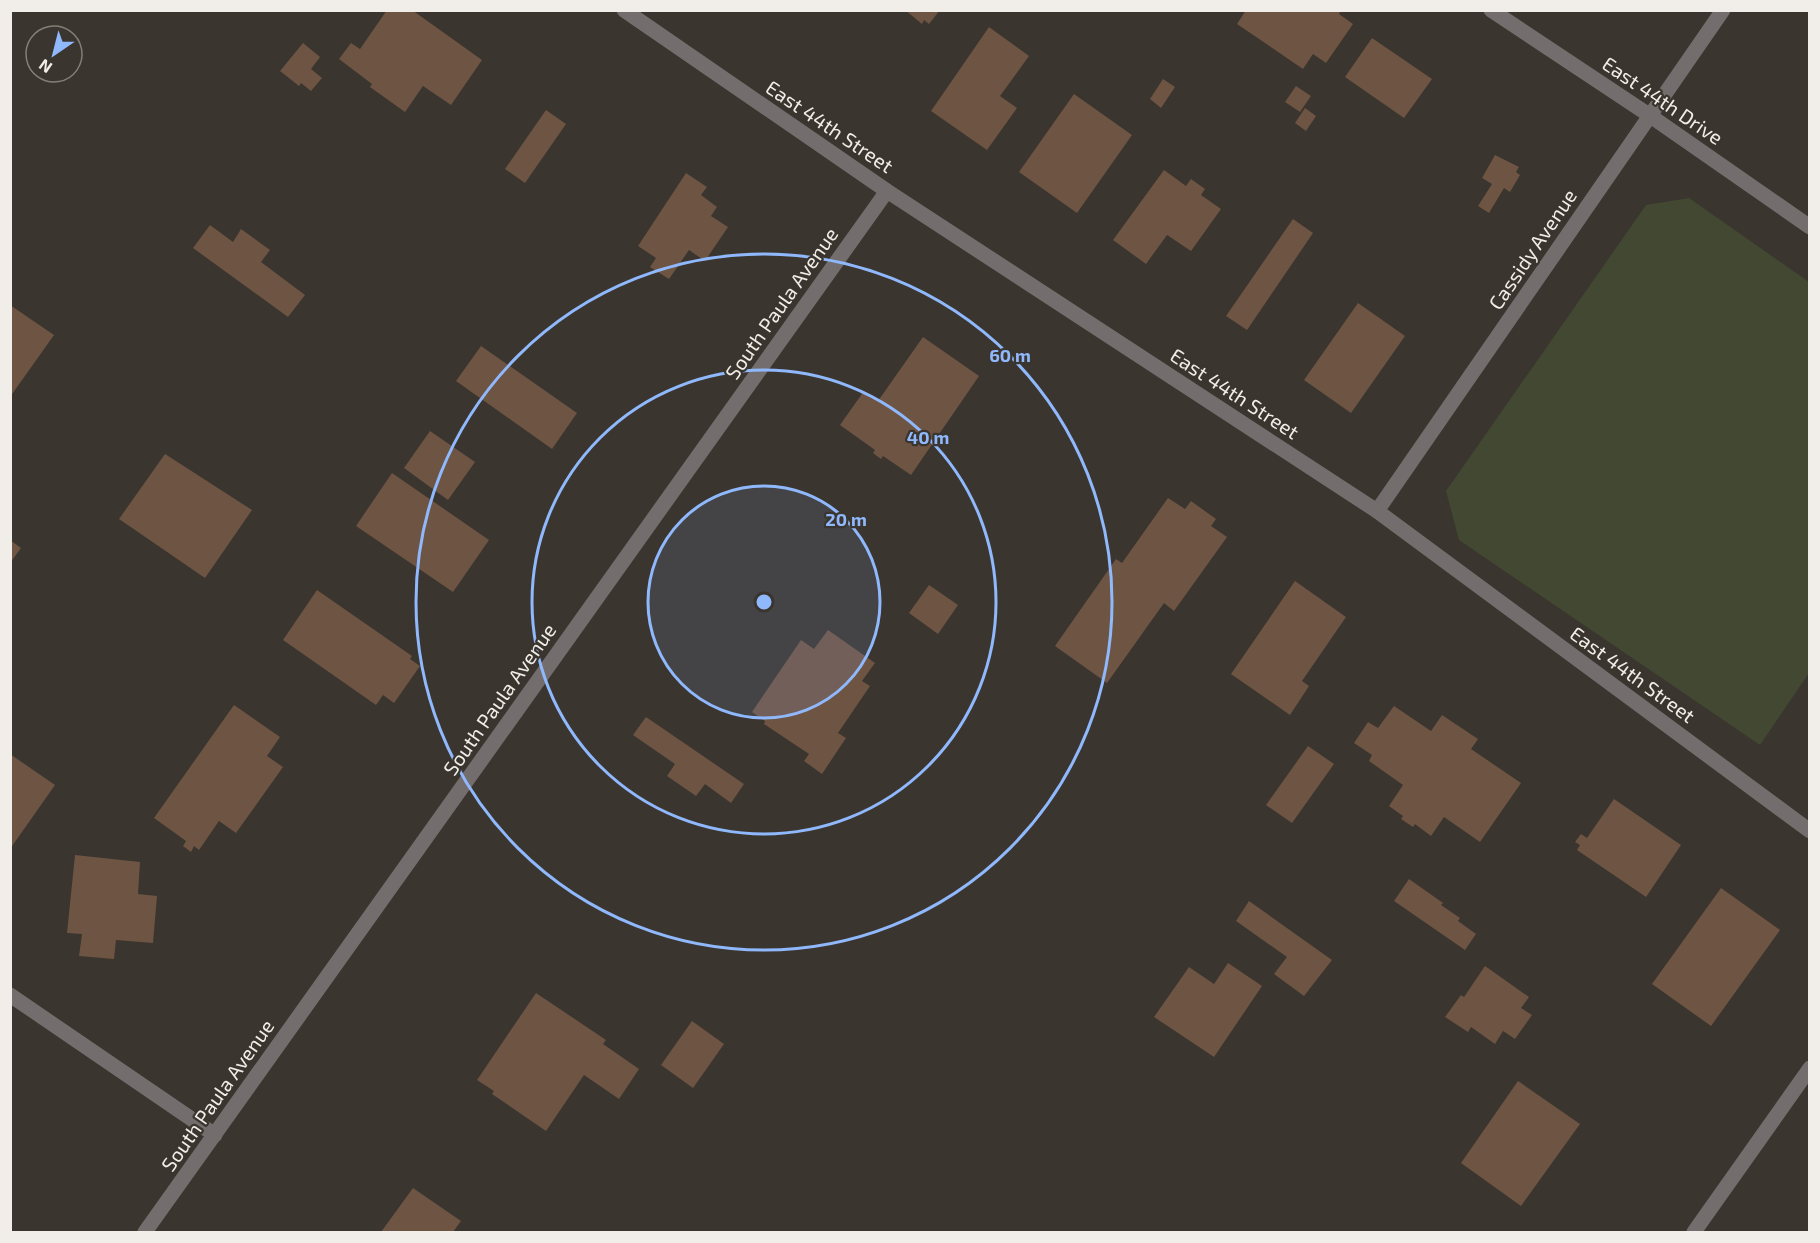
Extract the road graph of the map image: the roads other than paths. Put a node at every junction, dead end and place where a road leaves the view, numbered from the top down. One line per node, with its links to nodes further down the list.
1 (624, 10): 5 (street, East 44th Street)
2 (1491, 10): 4 (street, East 44th Drive)
3 (1723, 10): 4 (street, Cassidy Avenue)
4 (1649, 115): 6 (street, East 44th Drive); 7 (street, Cassidy Avenue)
5 (887, 190): 7 (street, East 44th Street); 11 (street, South Paula Avenue)
6 (1809, 227)
7 (1377, 511): 8 (street, East 44th Street)
8 (1809, 831)
9 (10, 995): 11 (street)
10 (1809, 1068): 13 (street)
11 (215, 1135): 12 (street, South Paula Avenue)
12 (145, 1233)
13 (1694, 1233)

